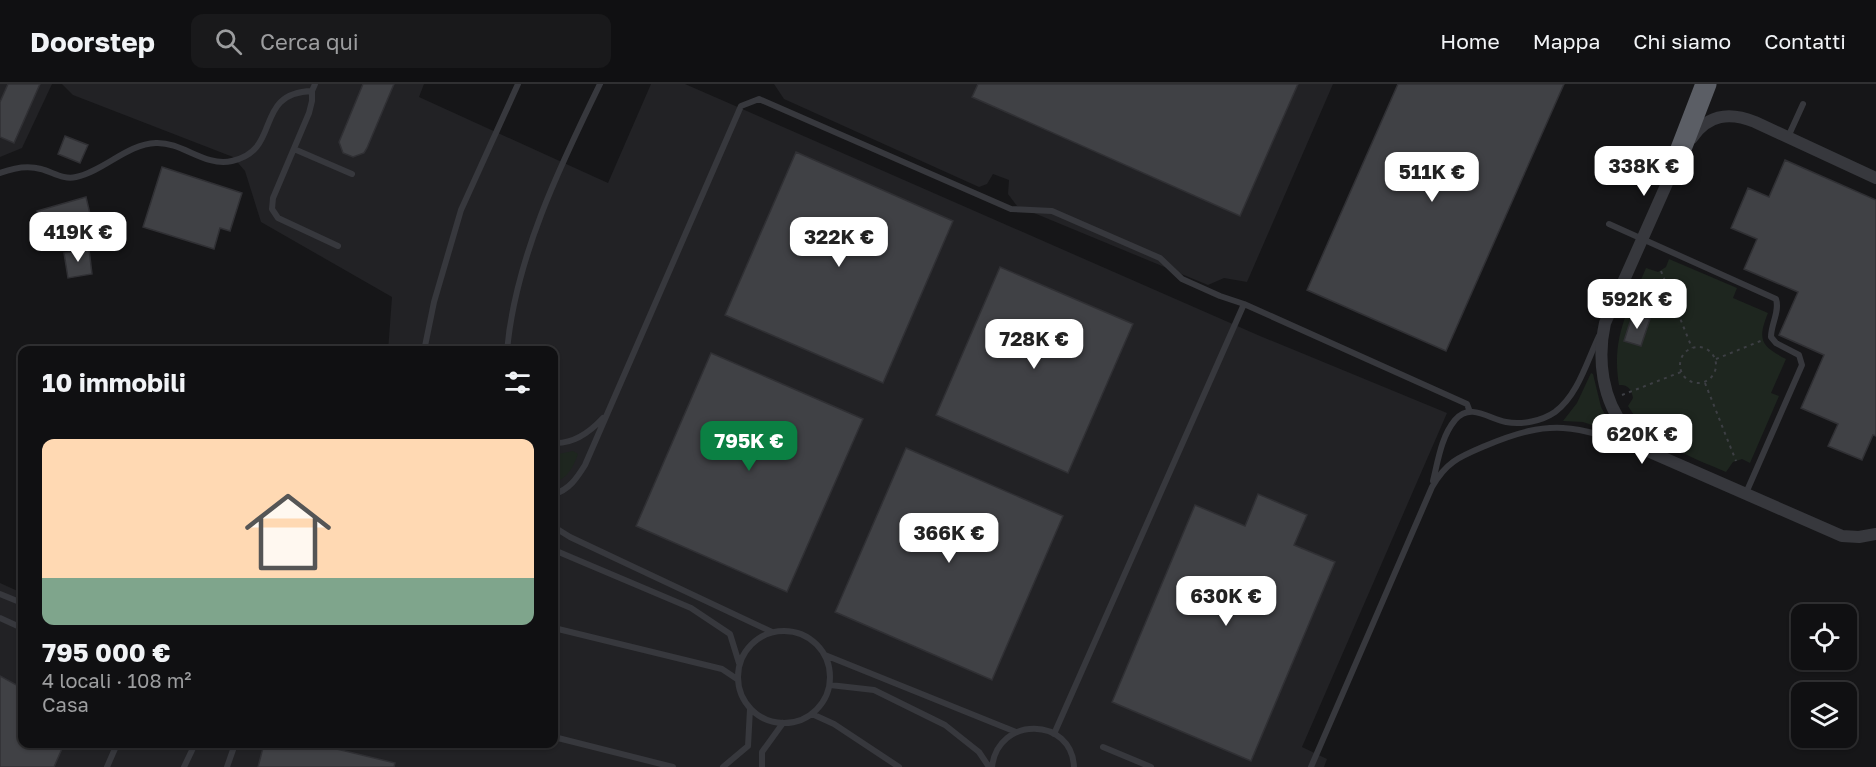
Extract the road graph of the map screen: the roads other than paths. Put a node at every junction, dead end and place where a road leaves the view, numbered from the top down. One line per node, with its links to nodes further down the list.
1 (315, 84): 5 (lane)
2 (518, 84): 18 (lane)
3 (600, 84): 19 (lane)
4 (1707, 84): 9 (highway)
5 (312, 91): 8 (lane); 10 (lane)
6 (1803, 104): 7 (lane)
7 (1788, 137): 9 (street); 12 (street)
8 (294, 149): 11 (lane); 15 (lane)
9 (1674, 167): 14 (street)
10 (0, 173)
11 (352, 174)
12 (1876, 177)
13 (1609, 225): 14 (lane)
14 (1642, 239): 17 (street); 26 (lane)
15 (338, 246)
16 (1244, 304): 20 (lane); 21 (lane); 44 (lane)
17 (1605, 323): 20 (lane); 23 (street)
18 (424, 346)
19 (508, 346)
20 (1470, 412): 24 (lane)
21 (606, 415): 22 (lane); 25 (lane)
22 (558, 442)
23 (1650, 452): 24 (lane); 26 (street)
24 (1432, 487): 60 (lane)
25 (558, 493)
26 (1746, 493): 28 (street)
27 (558, 530): 35 (lane)
28 (1876, 534)
29 (558, 552): 37 (lane)
30 (0, 594): 31 (lane)
31 (18, 601)
32 (0, 618): 33 (lane)
33 (18, 626)
34 (558, 629): 38 (lane)
35 (772, 632): 36 (lane); 37 (lane)
36 (825, 655): 39 (lane); 43 (lane)
37 (739, 663): 38 (lane)
38 (737, 679): 40 (lane)
39 (830, 685): 41 (lane); 57 (lane)
40 (750, 709): 42 (lane); 54 (lane)
41 (812, 714): 42 (lane); 56 (lane)
42 (783, 723): 55 (lane)
43 (1016, 732): 44 (lane); 57 (lane)
44 (1054, 734): 58 (lane)
45 (558, 738): 53 (lane)
46 (1103, 747): 59 (lane)
47 (115, 748): 50 (lane)
48 (193, 748): 51 (lane)
49 (234, 748): 52 (lane)
50 (107, 767)
51 (184, 767)
52 (227, 767)
53 (672, 767)
54 (723, 767)
55 (762, 767)
56 (899, 767)
57 (990, 767)
58 (1074, 767)
59 (1151, 767)
60 (1311, 767)

